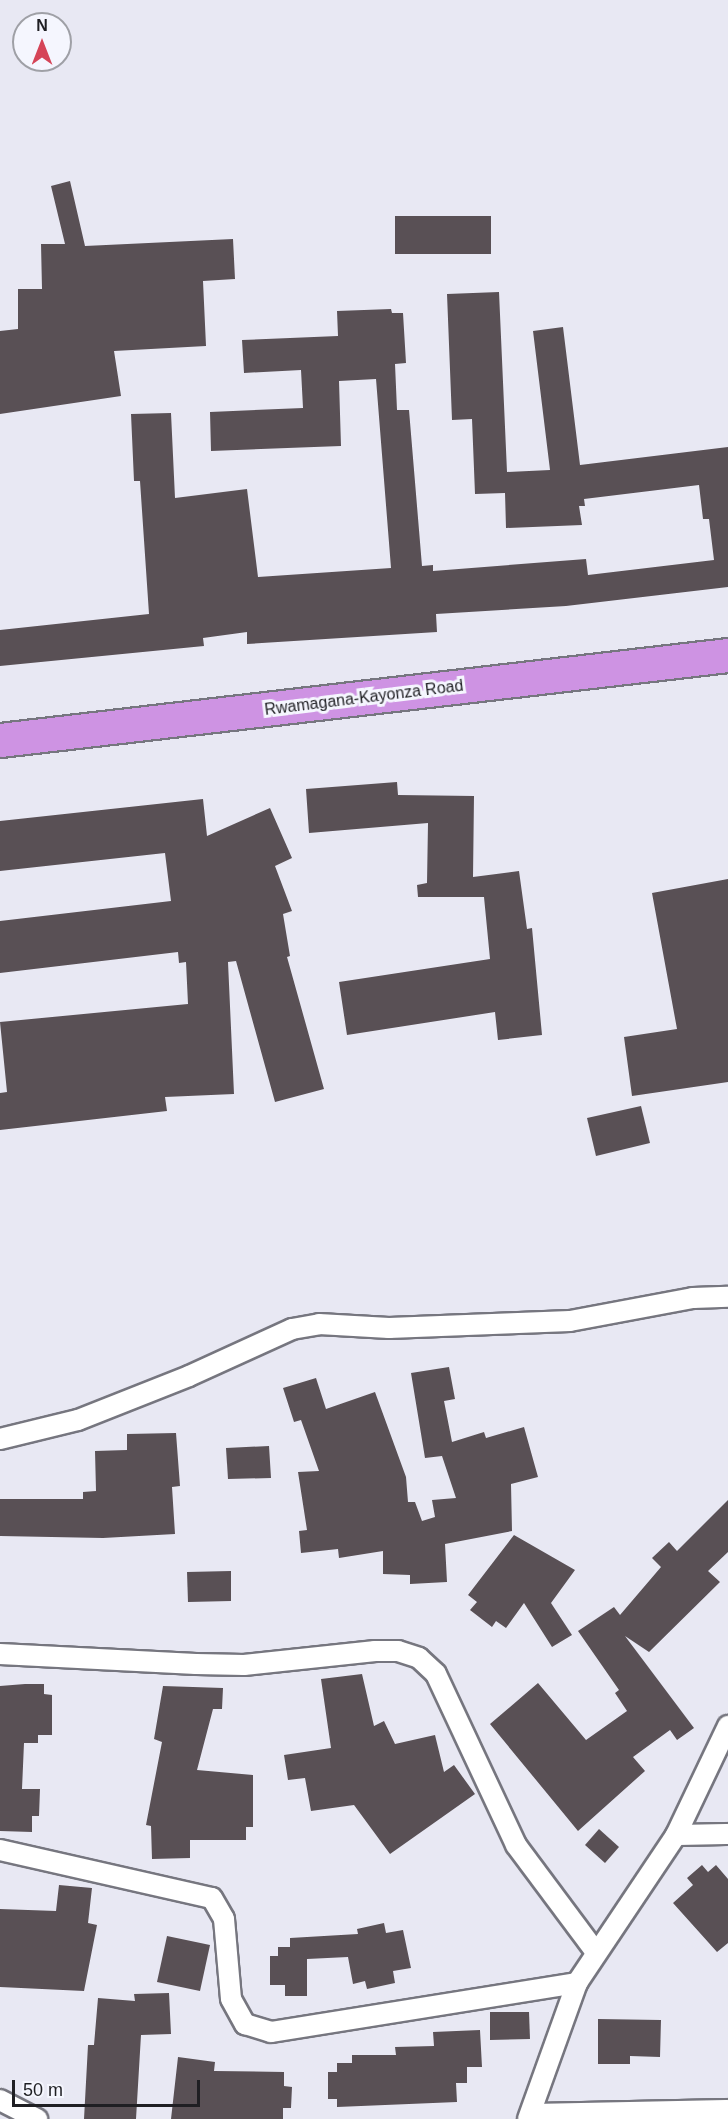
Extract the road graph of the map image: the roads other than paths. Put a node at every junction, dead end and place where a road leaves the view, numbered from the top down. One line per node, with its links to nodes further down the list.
1 (728, 655): 2 (highway, Rwamagana-Kayonza Road)
2 (0, 740)
3 (728, 1297): 4 (street)
4 (0, 1439)
5 (0, 1654): 10 (street)
6 (728, 1726): 8 (street)
7 (728, 1834): 8 (street)
8 (676, 1835): 10 (street)
9 (0, 1850): 11 (street)
10 (596, 1951): 11 (street)
11 (578, 1983): 14 (street)
12 (0, 2100): 15 (street)
13 (728, 2110): 14 (street)
14 (529, 2116)
15 (37, 2119)

